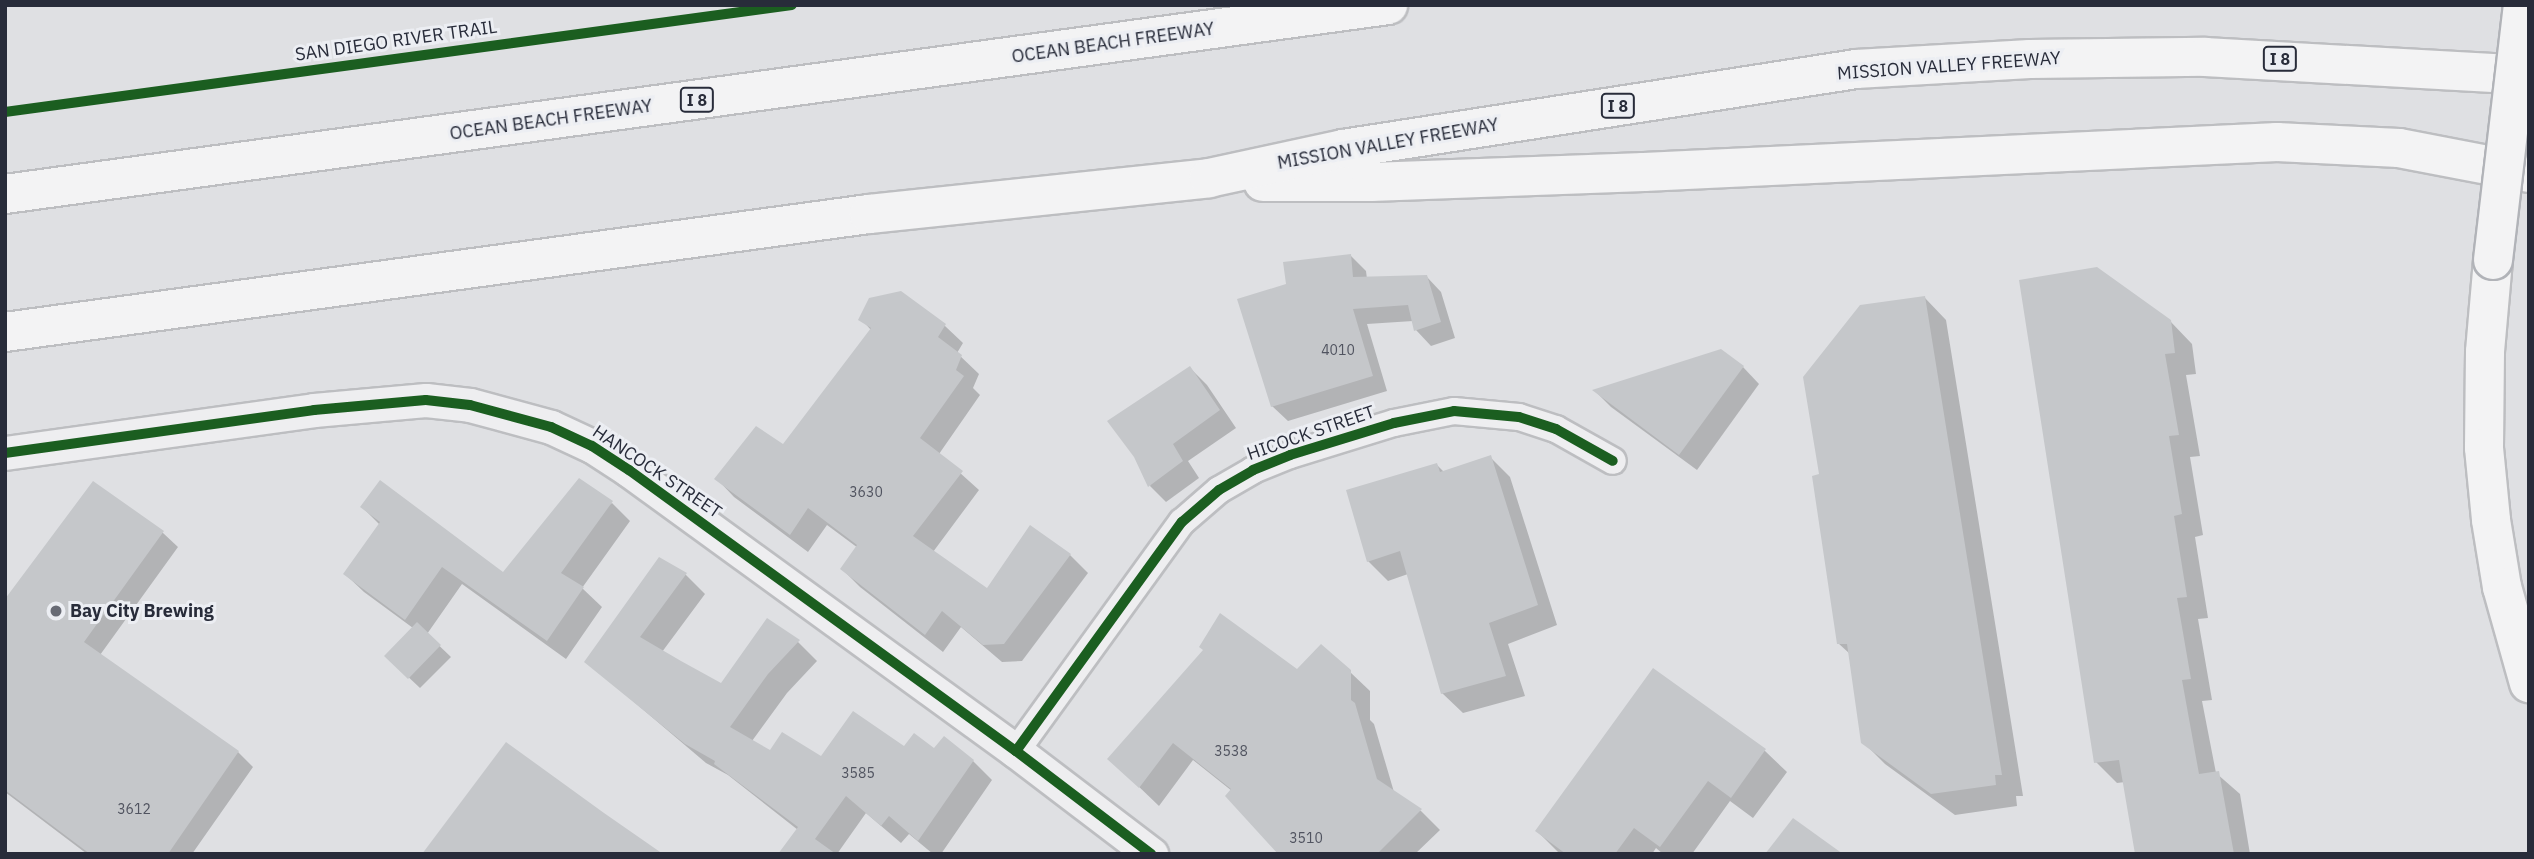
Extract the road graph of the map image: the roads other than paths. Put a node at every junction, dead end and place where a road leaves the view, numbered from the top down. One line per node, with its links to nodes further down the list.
1 (1388, 5): 6 (highway, OCEAN BEACH FREEWAY / I 8)
2 (2523, 5): 10 (highway, bridge)
3 (2529, 75): 5 (highway, MISSION VALLEY FREEWAY / I 8)
4 (2529, 173): 5 (highway)
5 (1209, 178): 7 (highway, I 8)
6 (5, 194)
7 (5, 332)
8 (5, 453): 11 (street, HANCOCK STREET)
9 (1613, 461): 11 (street, HICOCK STREET)
10 (2529, 683)
11 (1016, 751): 12 (street, HANCOCK STREET)
12 (1151, 854)

